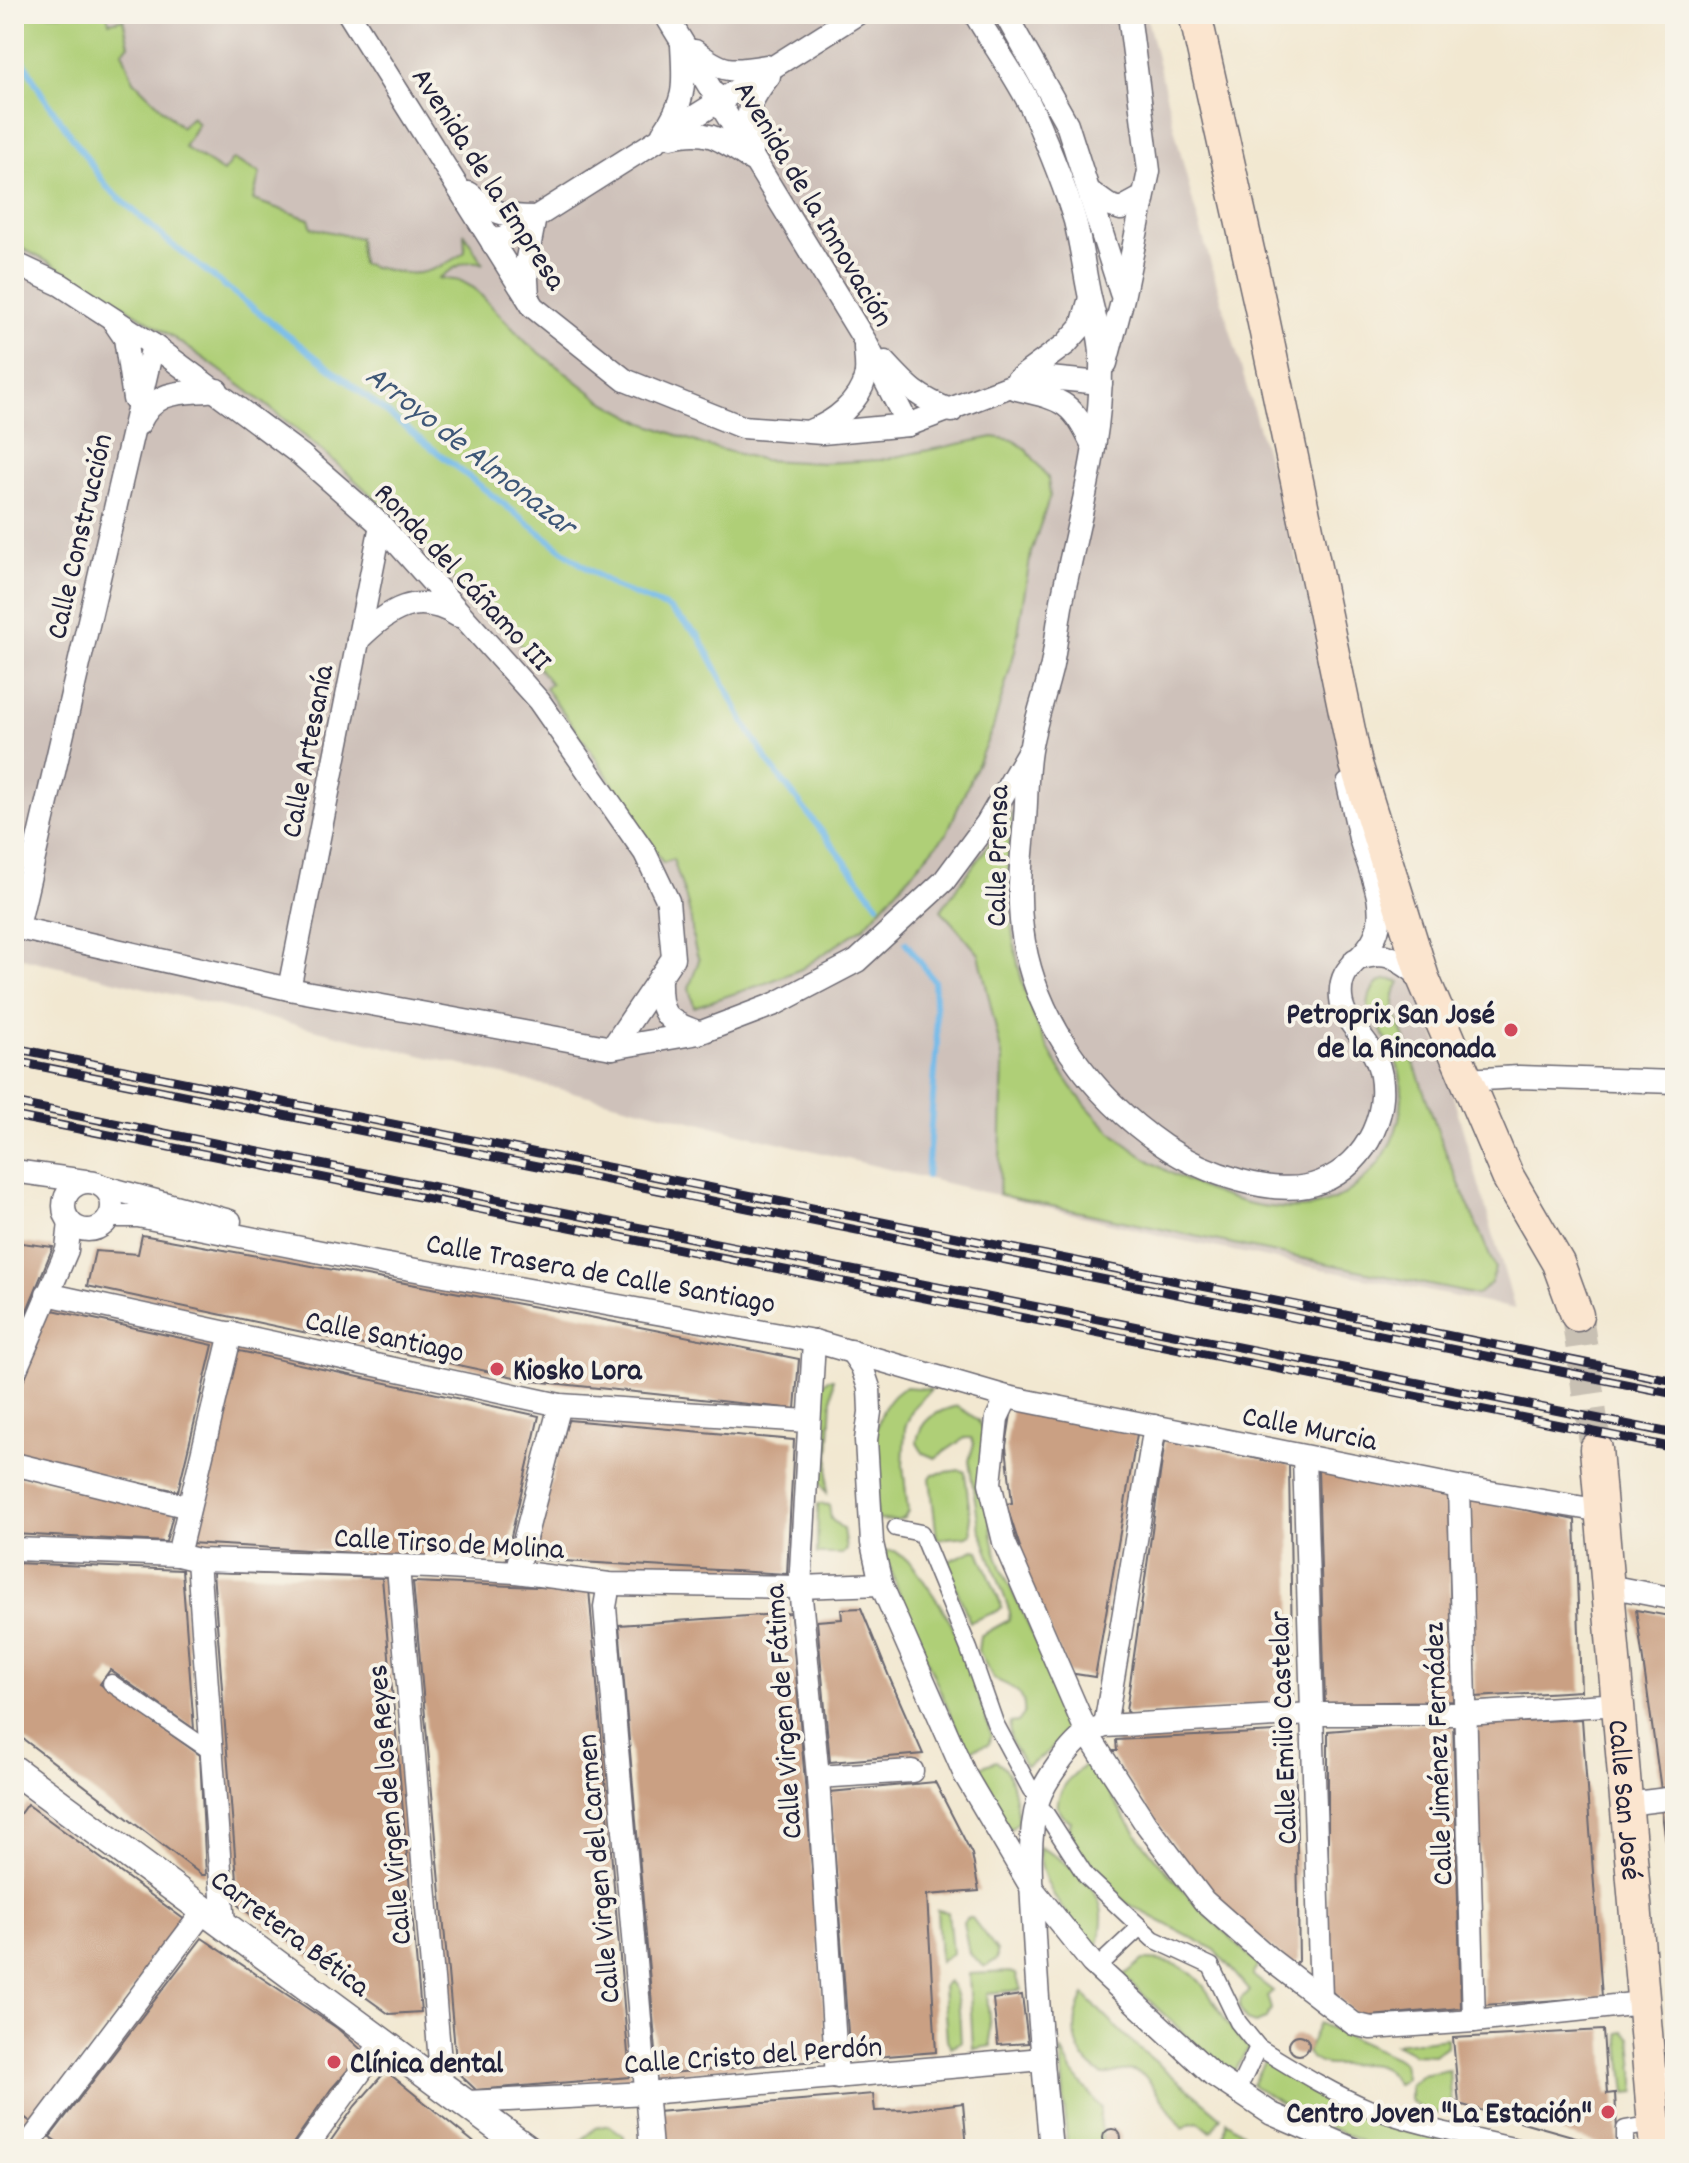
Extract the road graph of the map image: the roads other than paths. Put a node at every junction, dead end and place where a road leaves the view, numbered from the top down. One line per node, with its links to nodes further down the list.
1 (349, 14): 13 (street, Avenida de la Empresa)
2 (665, 14): 8 (street, Avenida de la Innovación)
3 (857, 14): 9 (street)
4 (975, 14): 19 (street)
5 (1005, 14): 14 (street)
6 (1129, 14): 15 (street)
7 (1195, 14): 36 (main road)
8 (681, 40): 9 (street); 10 (street, Avenida de la Innovación); 11 (street)
9 (777, 65): 10 (street); 12 (street)
10 (719, 102): 11 (street); 12 (street, Avenida de la Innovación)
11 (658, 140): 12 (street); 16 (street)
12 (757, 163): 23 (street, Avenida de la Innovación)
13 (455, 182): 16 (street); 17 (street, Avenida de la Empresa)
14 (1090, 192): 15 (street); 20 (street)
15 (1143, 197): 20 (street)
16 (535, 217): 17 (street); 21 (street)
17 (493, 244): 21 (street, Avenida de la Empresa)
18 (14, 263): 22 (street, Ronda del Cáñamo III)
19 (1090, 297): 25 (street); 26 (street)
20 (1123, 298): 25 (street)
21 (528, 299): 30 (street, Avenida de la Empresa)
22 (111, 318): 24 (street, Ronda del Cáñamo III); 31 (street)
23 (865, 341): 28 (street); 29 (street, Avenida de la Innovación); 30 (street)
24 (153, 345): 27 (street, Ronda del Cáñamo III); 31 (street, Calle Construcción)
25 (1101, 383): 26 (street, Avenida de la Empresa); 32 (street, Calle Prensa)
26 (1008, 387): 28 (street, Avenida de la Empresa); 32 (street)
27 (217, 390): 31 (street); 33 (street, Ronda del Cáñamo III)
28 (952, 411): 29 (street, Avenida de la Empresa)
29 (908, 425): 30 (street, Avenida de la Empresa)
30 (807, 432)
31 (130, 443): 38 (street, Calle Construcción)
32 (1094, 448): 37 (street, Calle Prensa)
33 (381, 525): 34 (street, Ronda del Cáñamo III); 35 (street, Calle Artesanía)
34 (471, 625): 35 (street); 40 (street, Ronda del Cáñamo III)
35 (358, 640): 42 (street, Calle Artesanía)
36 (1348, 728): 39 (street, Calle Prensa); 41 (main road)
37 (1030, 747): 39 (street, Calle Prensa); 43 (street)
38 (16, 927): 42 (street)
39 (1355, 960): 41 (street)
40 (660, 977): 43 (street); 44 (street, Ronda del Cáñamo III)
41 (1423, 978): 45 (main road)
42 (289, 989): 44 (street)
43 (699, 1033): 44 (street)
44 (612, 1048)
45 (1465, 1080): 46 (street); 54 (main road)
46 (1675, 1082)
47 (14, 1171): 48 (street, Calle Trasera de Calle Santiago)
48 (40, 1175): 49 (street, Calle Trasera de Calle Santiago); 51 (street)
49 (95, 1184): 50 (street); 51 (street); 52 (street, Calle Trasera de Calle Santiago)
50 (111, 1216): 51 (street); 52 (street, Calle Trasera de Calle Santiago)
51 (73, 1218): 53 (street)
52 (377, 1263): 56 (street, Calle Trasera de Calle Santiago)
53 (47, 1294): 55 (street, Calle Santiago); 59 (street)
54 (1577, 1315)
55 (231, 1333): 62 (street, Calle Santiago); 71 (street)
56 (814, 1341): 57 (street, Calle Trasera de Calle Santiago); 65 (street, Calle Virgen de Fátima)
57 (851, 1351): 58 (street, Calle Trasera de Calle Santiago); 63 (street)
58 (903, 1367): 60 (street, Calle Murcia); 63 (street)
59 (14, 1374)
60 (948, 1380): 61 (street, Calle Murcia); 64 (street)
61 (1007, 1397): 64 (street); 66 (street, Calle Murcia)
62 (560, 1405): 65 (street, Calle Santiago); 77 (street)
63 (870, 1412): 79 (street)
64 (997, 1418): 87 (street)
65 (808, 1421): 81 (street, Calle Virgen de Fátima)
66 (1155, 1426): 68 (street, Calle Murcia); 87 (street)
67 (1596, 1449): 72 (main road, Calle San José)
68 (1304, 1457): 70 (street, Calle Murcia); 85 (street, Calle Emilio Castelar)
69 (14, 1464): 71 (street)
70 (1459, 1487): 72 (street, Calle Murcia); 86 (street, Calle Jiménez Fernádez)
71 (189, 1507): 75 (street)
72 (1602, 1511): 80 (main road, Calle San José)
73 (896, 1528): 93 (street)
74 (14, 1549): 75 (street, Calle Tirso de Molina)
75 (188, 1558): 76 (street, Calle Tirso de Molina); 88 (street)
76 (398, 1567): 77 (street, Calle Tirso de Molina); 111 (street, Calle Virgen de los Reyes)
77 (516, 1572): 78 (street, Calle Tirso de Molina)
78 (609, 1584): 81 (street, Calle Tirso de Molina); 112 (street, Calle Virgen del Carmen)
79 (881, 1584): 81 (street, Calle Tirso de Molina); 95 (street)
80 (1608, 1586): 82 (street); 84 (main road, Calle San José)
81 (800, 1587): 90 (street, Calle Virgen de Fátima)
82 (1675, 1599)
83 (111, 1683): 88 (street)
84 (1620, 1704): 86 (street); 94 (main road, Calle San José)
85 (1311, 1714): 86 (street); 87 (street); 102 (street, Calle Emilio Castelar)
86 (1466, 1714): 104 (street, Calle Jiménez Fernádez)
87 (1096, 1730): 93 (street); 102 (street)
88 (212, 1752): 97 (street)
89 (912, 1771): 90 (street)
90 (818, 1777): 108 (street, Calle Virgen de Fátima)
91 (18, 1782): 97 (street, Carretera Bética)
92 (1675, 1798): 94 (street)
93 (1038, 1801): 95 (street); 96 (street); 98 (street)
94 (1627, 1804): 103 (main road, Calle San José)
95 (1005, 1843): 96 (street)
96 (1031, 1887): 99 (street); 101 (street)
97 (214, 1918): 105 (street, Carretera Bética); 116 (street)
98 (1140, 1927): 100 (street); 106 (street)
99 (1076, 1943): 101 (street); 121 (street)
100 (1106, 1959)
101 (1035, 1961): 107 (street)
102 (1321, 1998): 104 (street)
103 (1642, 2003): 104 (street); 109 (main road, Calle San José)
104 (1474, 2021)
105 (382, 2042): 111 (street, Carretera Bética); 118 (street)
106 (1258, 2047): 110 (street); 122 (street)
107 (1043, 2059): 108 (street, Calle Cristo del Perdón); 120 (street)
108 (837, 2078): 112 (street, Calle Cristo del Perdón)
109 (1662, 2078): 115 (main road, Calle San José)
110 (1243, 2079)
111 (442, 2085): 114 (street, Carretera Bética)
112 (647, 2093): 113 (street, Calle Cristo del Perdón); 119 (street, Calle Virgen del Carmen)
113 (527, 2100): 114 (street, Calle Cristo del Perdón); 117 (street)
114 (467, 2102): 117 (street, Carretera Bética)
115 (1657, 2133): 123 (street); 124 (street)
116 (29, 2139)
117 (520, 2143)
118 (305, 2149)
119 (651, 2149)
120 (1051, 2149)
121 (1353, 2149)
122 (1526, 2149)
123 (1625, 2149)
124 (1675, 2149)

